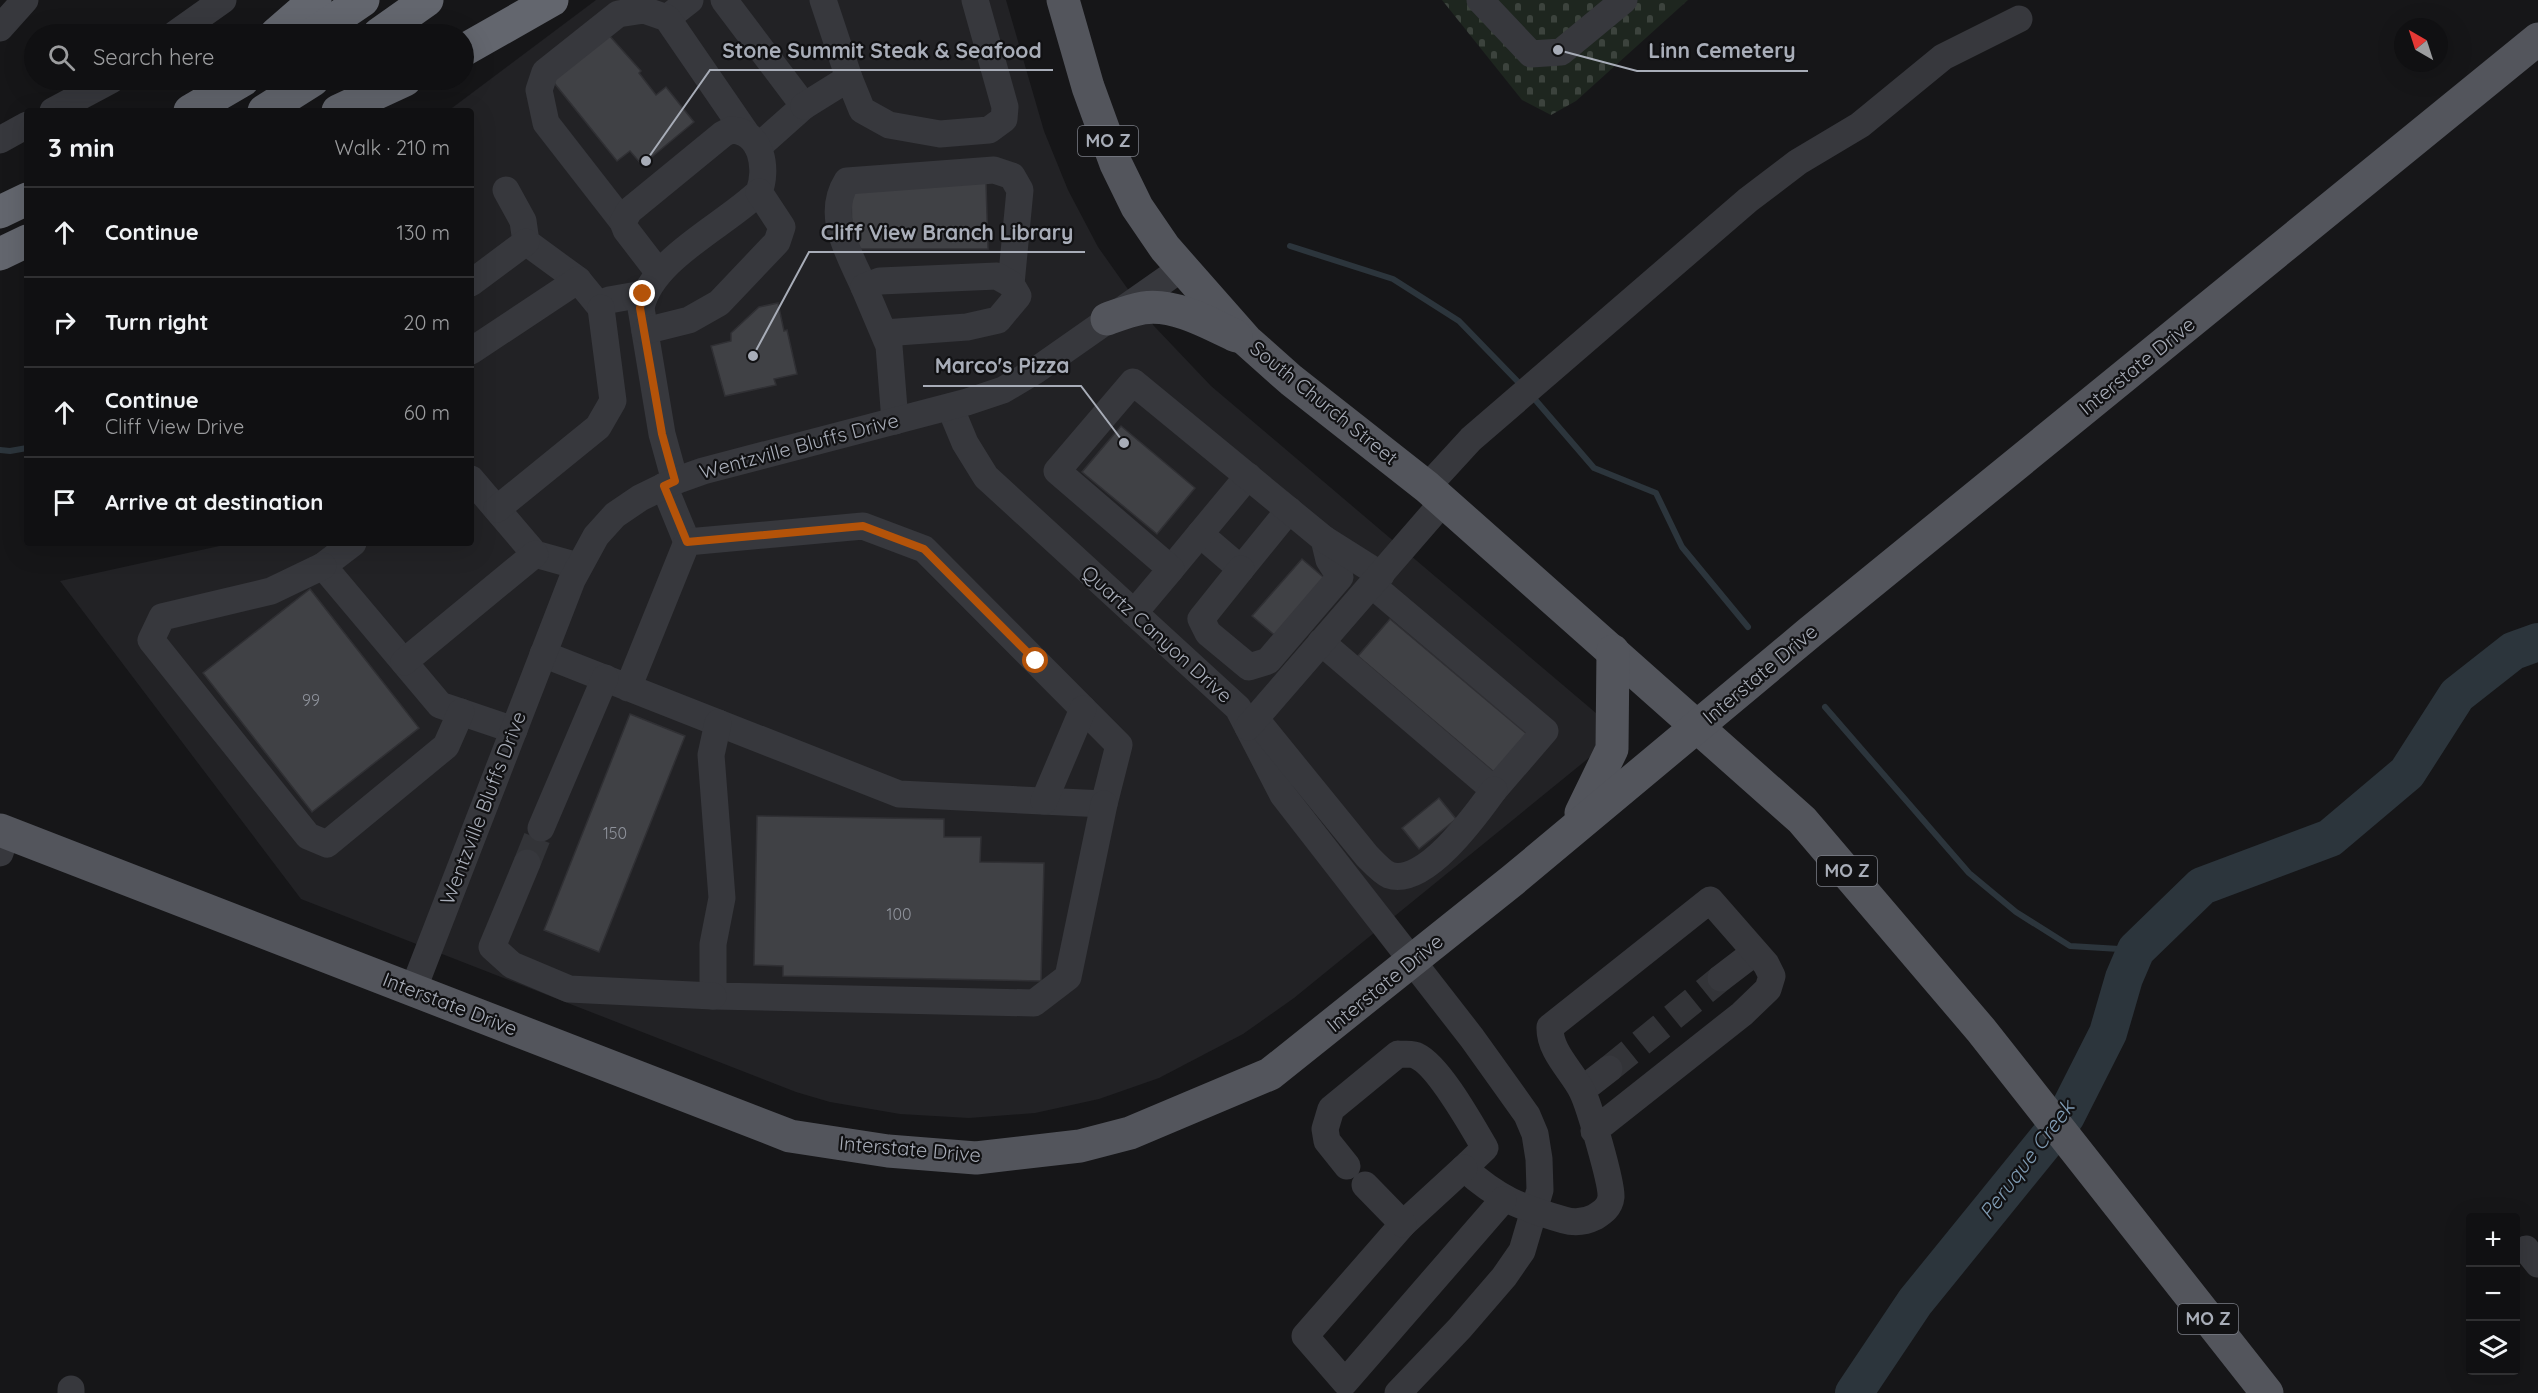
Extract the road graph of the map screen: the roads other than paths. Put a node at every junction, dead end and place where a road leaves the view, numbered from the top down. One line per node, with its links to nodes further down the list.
1 (25, 0): 20 (street)
2 (223, 0): 16 (street)
3 (315, 0): 17 (highway)
4 (363, 0): 18 (highway)
5 (427, 0): 19 (highway)
6 (552, 0): 22 (highway)
7 (690, 0): 14 (street)
8 (724, 0): 29 (street)
9 (823, 0): 23 (street)
10 (975, 0): 23 (street)
11 (1063, 0): 46 (main road, South Church Street / MO Z)
12 (1480, 0): 13 (street)
13 (1624, 0)
14 (667, 18): 37 (street); 42 (street)
15 (2019, 19): 63 (street)
16 (189, 24)
17 (287, 24)
18 (328, 24)
19 (393, 24)
20 (0, 28)
21 (2538, 39): 86 (main road, Interstate Drive)
22 (474, 44)
23 (849, 78): 29 (street)
24 (92, 90): 30 (street)
25 (214, 90): 31 (highway)
26 (226, 90): 32 (highway)
27 (297, 90): 33 (highway)
28 (383, 90): 34 (highway)
29 (804, 106): 37 (street)
30 (59, 108)
31 (193, 108)
32 (195, 108)
33 (269, 108)
34 (344, 108)
35 (24, 127): 36 (street)
36 (0, 140)
37 (755, 146): 39 (street); 42 (street)
38 (506, 190): 44 (street)
39 (759, 192): 49 (street); 54 (street)
40 (24, 200): 41 (highway)
41 (0, 212)
42 (623, 222): 49 (street)
43 (24, 242): 45 (highway)
44 (526, 242): 47 (street); 48 (street)
45 (0, 254)
46 (1182, 268): 53 (street, Wentzville Bluffs Drive); 56 (main road, South Church Street / MO Z)
47 (578, 280): 52 (street); 57 (street)
48 (474, 281)
49 (651, 284): 52 (street); 54 (street)
50 (1011, 284): 51 (street); 51 (street); 55 (street)
51 (864, 287): 55 (street)
52 (601, 308): 64 (street)
53 (1107, 319): 56 (main road); 58 (street, Wentzville Bluffs Drive)
54 (645, 331): 62 (street)
55 (884, 333): 59 (street)
56 (1246, 340): 63 (main road, South Church Street / MO Z)
57 (474, 349)
58 (950, 407): 59 (street, Wentzville Bluffs Drive); 76 (street, Quartz Canyon Drive)
59 (895, 421): 62 (street, Wentzville Bluffs Drive)
60 (1248, 476): 65 (street); 66 (street); 73 (street)
61 (474, 482): 64 (street)
62 (669, 483): 68 (street); 71 (street, Wentzville Bluffs Drive)
63 (1436, 494): 75 (street); 78 (main road, MO Z)
64 (497, 509): 70 (street)
65 (1289, 510): 67 (street); 74 (street)
66 (1200, 534): 73 (street); 74 (street)
67 (1324, 539): 74 (street); 75 (street)
68 (687, 542): 81 (street); 82 (street)
69 (349, 546): 72 (street)
70 (535, 554): 71 (street); 80 (street)
71 (578, 566): 79 (street, Wentzville Bluffs Drive)
72 (323, 567): 80 (street); 83 (street)
73 (1171, 569): 76 (street)
74 (1241, 569)
75 (1376, 580): 77 (street); 88 (street)
76 (1134, 613): 85 (street, Quartz Canyon Drive)
77 (1321, 642): 85 (street); 88 (street)
78 (1613, 651): 86 (main road, MO Z); 92 (main road)
79 (543, 654): 81 (street); 87 (street, Wentzville Bluffs Drive)
80 (404, 662): 83 (street)
81 (617, 683): 84 (street); 91 (street)
82 (1083, 709): 89 (street); 90 (street)
83 (461, 712): 87 (street)
84 (718, 723): 89 (street); 99 (street)
85 (1252, 723): 88 (street); 96 (street, Quartz Canyon Drive)
86 (1698, 726): 92 (main road, Interstate Drive); 109 (main road, MO Z)
87 (513, 730): 98 (street, Wentzville Bluffs Drive)
88 (1494, 790)
89 (1044, 801): 90 (street)
90 (1104, 804): 99 (street)
91 (541, 828)
92 (1572, 830): 96 (main road, Interstate Drive)
93 (2, 838): 98 (main road, Interstate Drive)
94 (527, 863): 99 (street)
95 (1755, 952): 97 (street); 101 (street); 102 (street)
96 (1412, 962): 98 (main road, Interstate Drive); 105 (street, Quartz Canyon Drive)
97 (1721, 978)
98 (413, 990)
99 (713, 996)
100 (1608, 1069): 101 (street)
101 (1582, 1090): 102 (street)
102 (1594, 1131): 105 (street)
103 (1464, 1168): 104 (street); 106 (street); 106 (street)
104 (1503, 1200): 105 (street); 107 (street)
105 (1536, 1212): 108 (street, Quartz Canyon Drive)
106 (1402, 1224): 107 (street)
107 (1351, 1388)
108 (1398, 1393)
109 (2266, 1393)

